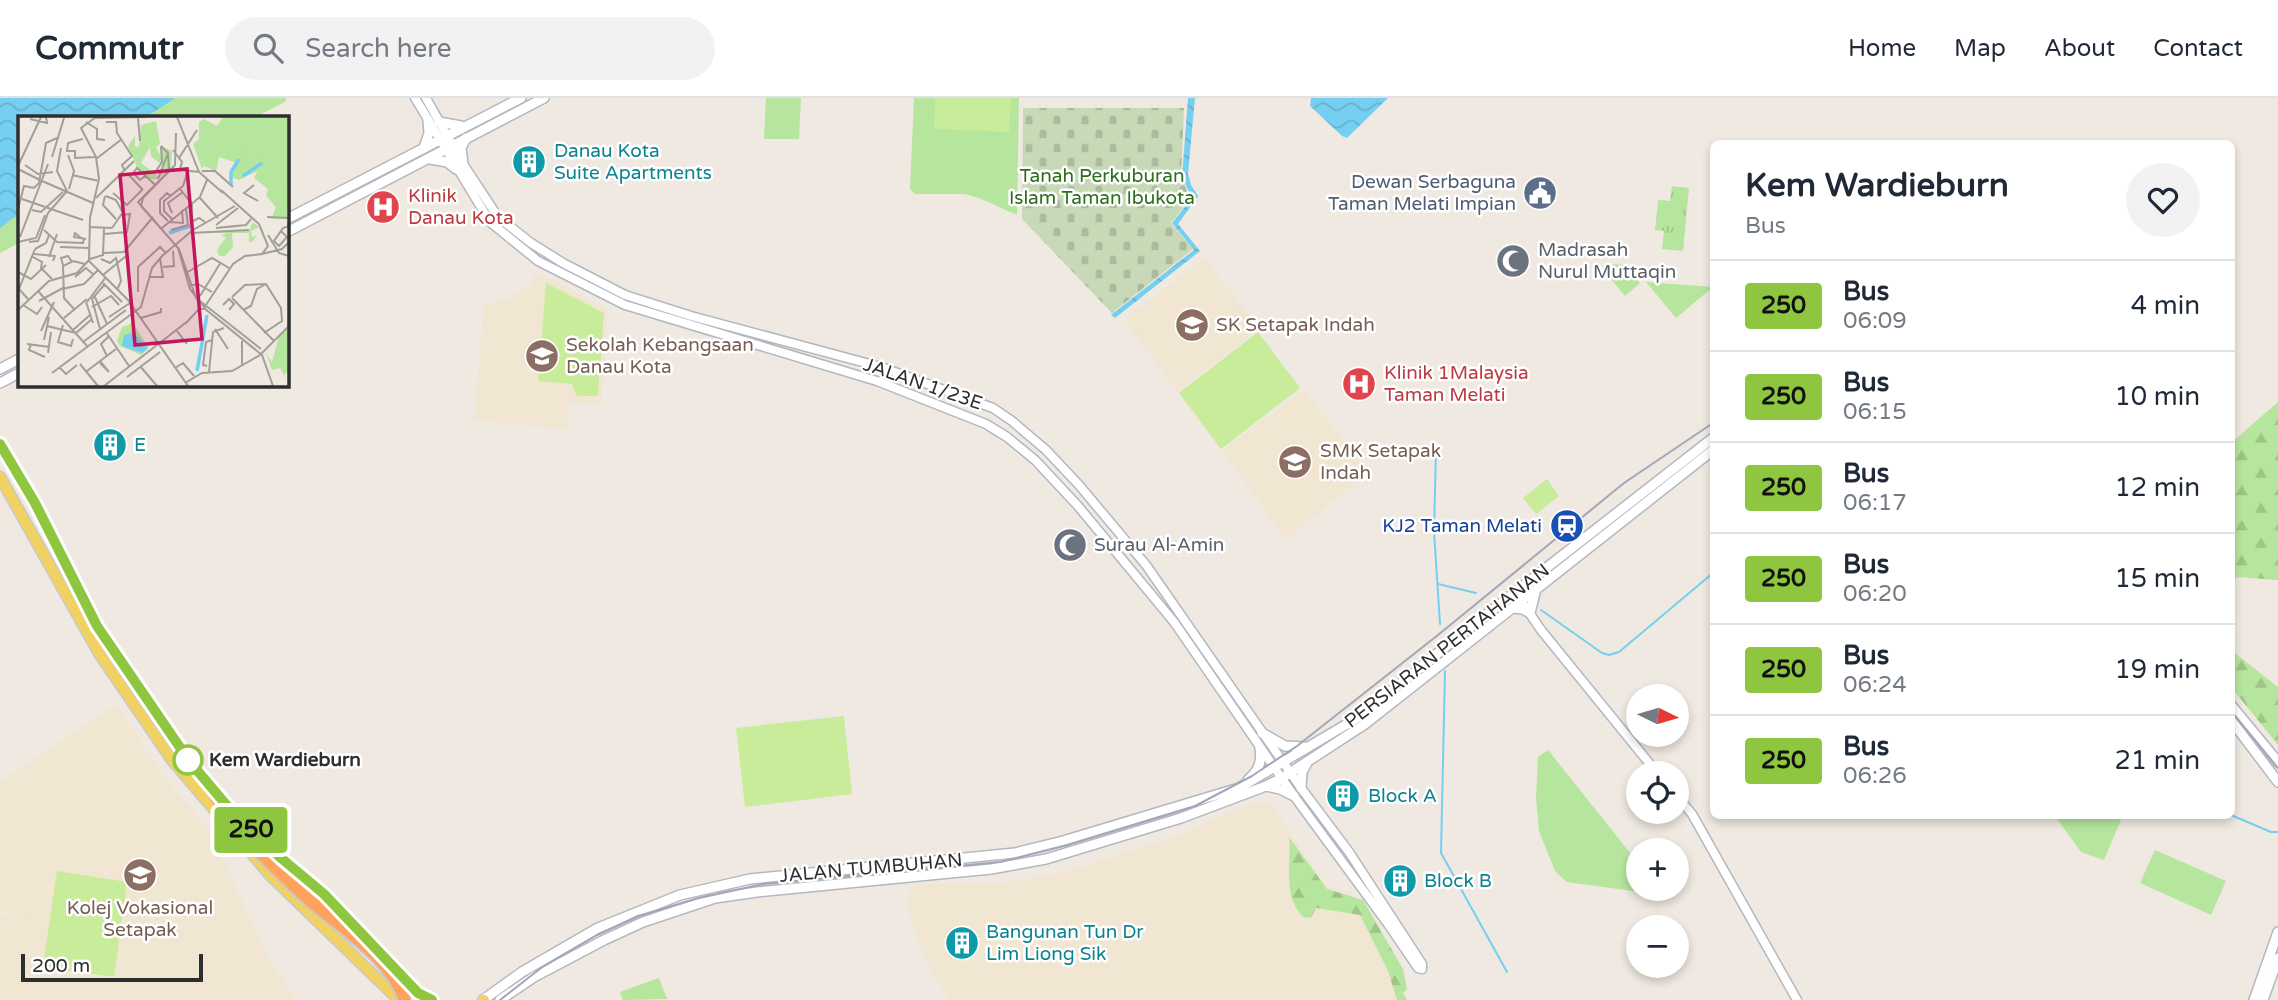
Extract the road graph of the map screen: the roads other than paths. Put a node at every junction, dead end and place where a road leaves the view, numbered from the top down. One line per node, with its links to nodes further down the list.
1 (415, 98): 5 (street)
2 (426, 98): 6 (street)
3 (521, 98): 7 (main road)
4 (544, 98): 8 (main road)
5 (428, 120): 9 (street); 11 (main road)
6 (439, 122): 7 (main road); 9 (street)
7 (463, 126): 9 (main road)
8 (467, 136): 10 (main road); 13 (main road)
9 (443, 137): 10 (street, JALAN 1/23E); 11 (main road)
10 (448, 147): 12 (main road); 13 (street, JALAN 1/23E)
11 (424, 148): 14 (main road)
12 (428, 159): 13 (main road); 15 (main road)
13 (460, 167): 30 (street, JALAN 1/23E); 32 (street, JALAN 1/23E)
14 (289, 218)
15 (289, 231)
16 (18, 360): 17 (main road)
17 (0, 369)
18 (18, 374): 19 (main road)
19 (0, 383)
20 (1710, 440): 25 (main road, PERSIARAN PERTAHANAN)
21 (0, 444): 41 (main road)
22 (1710, 452): 24 (main road, PERSIARAN PERTAHANAN)
23 (0, 477): 56 (main road)
24 (1535, 591): 25 (main road, PERSIARAN PERTAHANAN); 27 (main road)
25 (1520, 597): 26 (main road, PERSIARAN PERTAHANAN); 27 (street); 31 (main road, PERSIARAN PERTAHANAN)
26 (1512, 608): 27 (main road); 34 (main road, PERSIARAN PERTAHANAN)
27 (1530, 613): 35 (street)
28 (2235, 710): 33 (main road)
29 (2235, 725): 39 (main road)
30 (1262, 733): 31 (main road); 36 (street, JALAN 1/23E)
31 (1309, 747): 36 (main road, PERSIARAN PERTAHANAN)
32 (1260, 748): 37 (street, JALAN 1/23E); 42 (main road)
33 (2276, 759)
34 (1309, 760): 38 (main road, PERSIARAN PERTAHANAN); 43 (main road)
35 (1647, 761)
36 (1283, 762): 37 (main road, PERSIARAN PERTAHANAN); 38 (street, JALAN 1/23E)
37 (1274, 769): 38 (street, JALAN 1/23E); 42 (main road, JALAN TUMBUHAN)
38 (1286, 775): 40 (main road, JALAN TUMBUHAN); 43 (street); 44 (street)
39 (2278, 782)
40 (1266, 786): 44 (main road); 48 (main road, JALAN TUMBUHAN)
41 (209, 787): 51 (main road); 62 (highway, bridge)
42 (1239, 788): 46 (main road, JALAN TUMBUHAN)
43 (1301, 788): 44 (street)
44 (1294, 796)
45 (1689, 810): 66 (street)
46 (916, 863): 47 (main road, JALAN TUMBUHAN); 48 (main road)
47 (869, 868): 49 (main road); 50 (main road, JALAN TUMBUHAN)
48 (917, 877): 49 (main road, JALAN TUMBUHAN)
49 (871, 882): 52 (main road, JALAN TUMBUHAN)
50 (723, 884): 52 (main road); 53 (main road, JALAN TUMBUHAN)
51 (324, 894): 56 (main road); 60 (main road)
52 (735, 895): 54 (main road, JALAN TUMBUHAN)
53 (669, 898): 54 (main road); 55 (main road, JALAN TUMBUHAN)
54 (682, 908): 57 (main road, JALAN TUMBUHAN)
55 (639, 910): 57 (main road); 64 (main road, JALAN TUMBUHAN)
56 (306, 911): 61 (main road)
57 (651, 919): 65 (main road, JALAN TUMBUHAN)
58 (2278, 932): 67 (main road)
59 (2278, 958): 68 (main road)
60 (421, 997): 63 (main road)
61 (399, 1000)
62 (405, 1000)
63 (432, 1000)
64 (483, 1000)
65 (500, 1000)
66 (1797, 1000)
67 (2254, 1000)
68 (2263, 1000)

